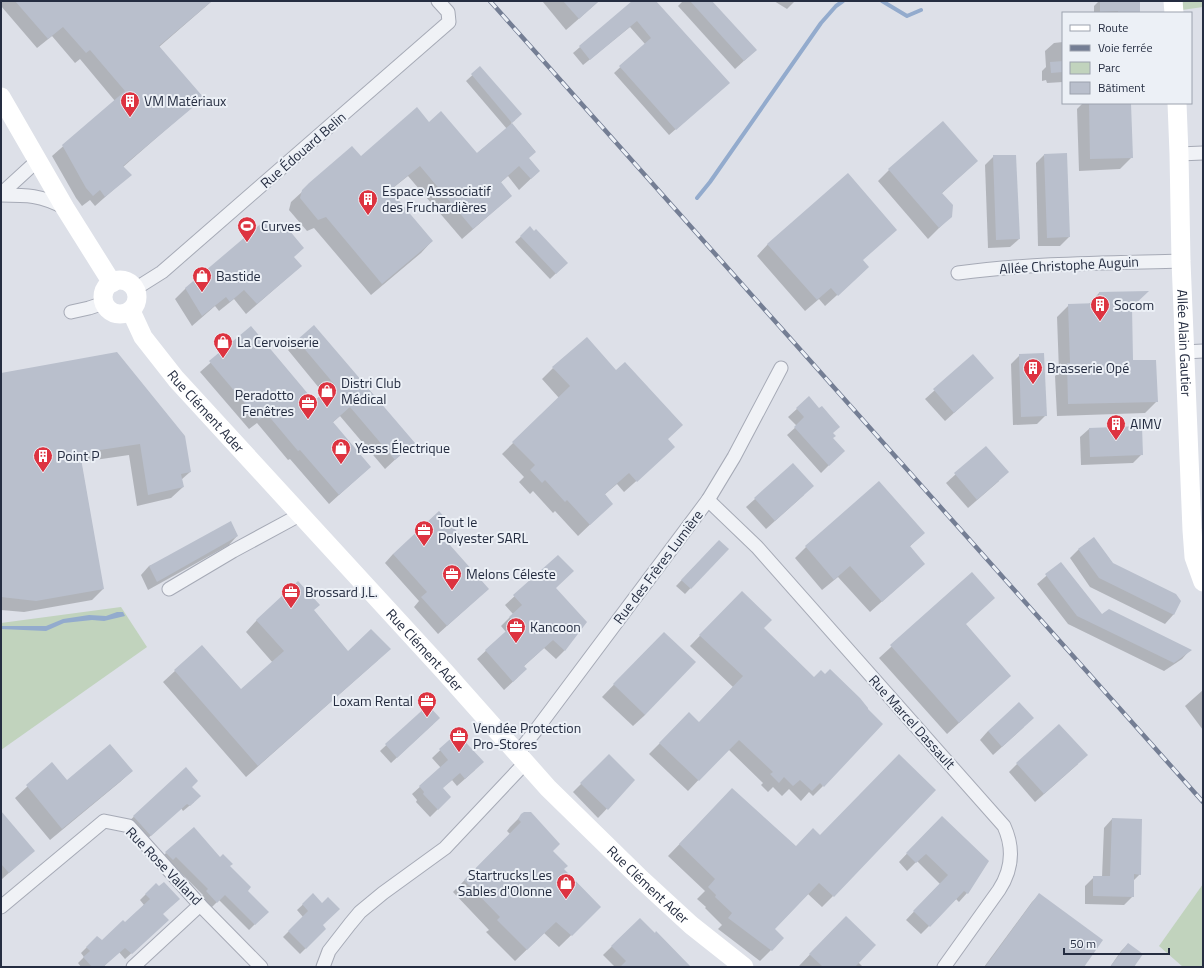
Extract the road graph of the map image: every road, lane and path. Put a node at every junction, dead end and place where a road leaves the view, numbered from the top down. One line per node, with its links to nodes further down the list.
1 (438, 1): 14 (street, Rue Édouard Belin)
2 (1173, 1): 3 (street)
3 (1174, 12)
4 (1, 97): 8 (street)
5 (1177, 104): 7 (street, Allée Alain Gautier)
6 (1203, 153): 7 (street)
7 (1179, 154): 11 (street, Allée Alain Gautier)
8 (38, 160): 9 (street); 10 (street)
9 (1, 195): 10 (street)
10 (65, 208): 13 (street)
11 (1181, 261): 12 (street, Allée Christophe Auguin); 18 (street, Allée Alain Gautier)
12 (958, 273)
13 (112, 283): 14 (street); 15 (street)
14 (135, 289): 16 (street)
15 (104, 303): 16 (street); 17 (street)
16 (130, 311): 21 (street, Rue Clément Ader)
17 (72, 312)
18 (1194, 352): 22 (street, Allée Alain Gautier)
19 (780, 368): 20 (street, Rue des Frères Lumière)
20 (708, 500): 24 (street, Rue des Frères Lumière); 31 (street, Rue Marcel Dassault)
21 (299, 513): 23 (street); 24 (street, Rue Clément Ader)
22 (1203, 582)
23 (169, 589)
24 (521, 758): 29 (street, Rue des Frères Lumière); 30 (street, Rue Clément Ader)
25 (200, 905): 26 (street, Rue Rose Valland); 27 (street); 28 (street, Rue Rose Valland)
26 (1, 907)
27 (133, 967)
28 (261, 967)
29 (323, 967)
30 (744, 967)
31 (944, 967)

